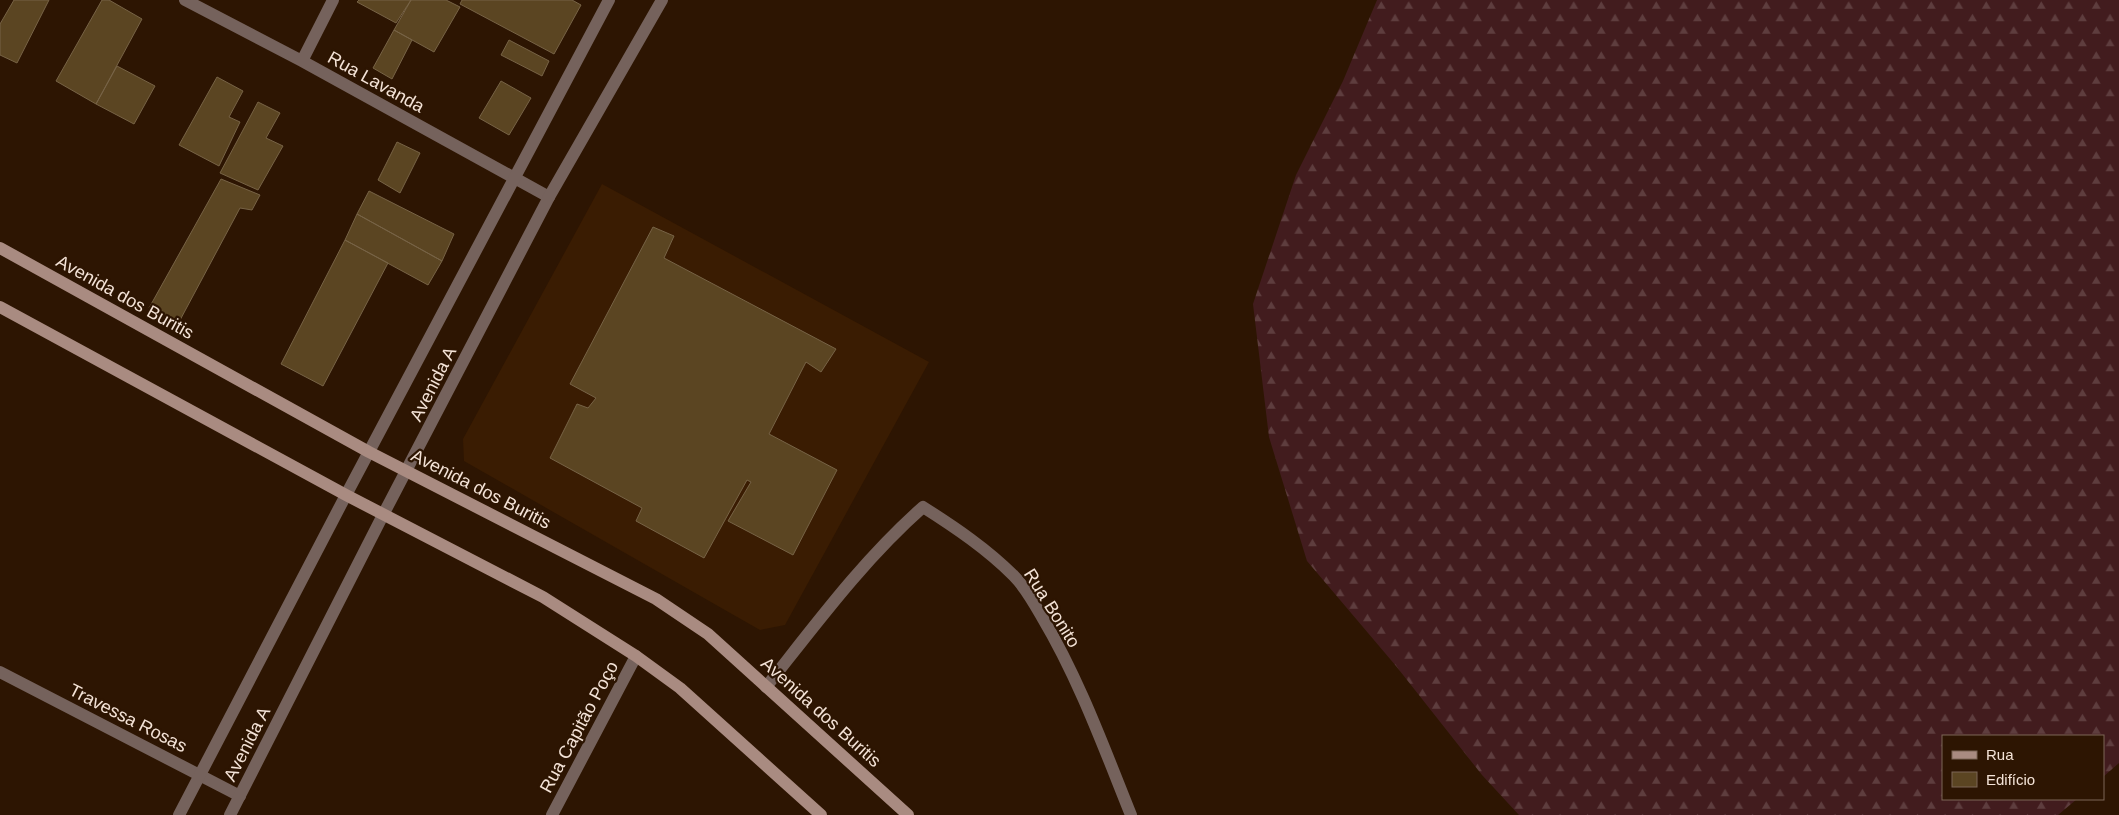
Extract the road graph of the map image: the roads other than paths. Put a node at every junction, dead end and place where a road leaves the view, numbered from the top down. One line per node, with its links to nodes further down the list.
1 (185, 0): 5 (street, Rua Lavanda)
2 (333, 0): 5 (street)
3 (609, 0): 6 (street, Avenida A)
4 (662, 0): 7 (street, Avenida A)
5 (302, 61): 6 (street, Rua Lavanda)
6 (515, 178): 7 (street, Rua Lavanda); 10 (street, Avenida A)
7 (549, 197): 11 (street, Avenida A)
8 (0, 248): 10 (main road, Avenida dos Buritis)
9 (0, 307): 12 (main road)
10 (369, 452): 11 (main road, Avenida dos Buritis); 12 (street, Avenida A)
11 (408, 471): 13 (street, Avenida A); 16 (main road, Avenida dos Buritis)
12 (346, 495): 13 (main road); 17 (street, Avenida A)
13 (383, 515): 14 (main road); 18 (street, Avenida A)
14 (636, 656): 21 (street, Rua Capitão Poço); 22 (main road)
15 (0, 672): 17 (street, Travessa Rosas)
16 (766, 686): 23 (main road, Avenida dos Buritis); 24 (street, Rua Bonito)
17 (200, 775): 18 (street, Travessa Rosas); 19 (street, Avenida A)
18 (240, 796): 20 (street, Avenida A)
19 (179, 815)
20 (230, 815)
21 (552, 815)
22 (821, 815)
23 (908, 815)
24 (1131, 815)

